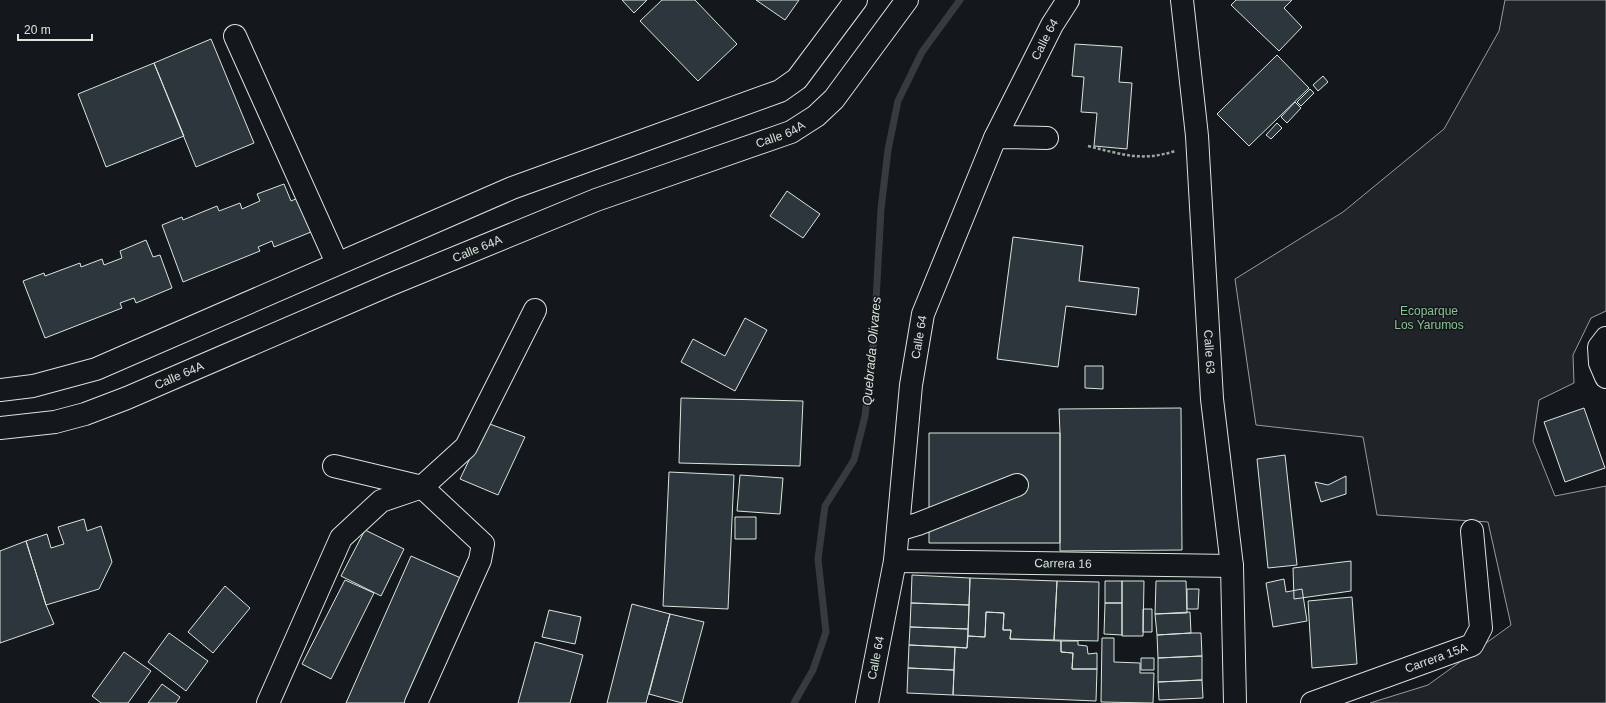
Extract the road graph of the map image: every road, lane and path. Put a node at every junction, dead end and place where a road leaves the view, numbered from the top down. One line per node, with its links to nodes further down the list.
1 (856, 0): 10 (street)
2 (907, 0): 15 (street, Calle 64A)
3 (1068, 0): 7 (street, Calle 64)
4 (1182, 0): 6 (street, Calle 63)
5 (235, 36): 10 (street)
6 (1197, 136): 9 (path); 22 (street, Calle 63)
7 (996, 138): 8 (street); 19 (street, Calle 64)
8 (1047, 138)
9 (1088, 146)
10 (337, 263): 14 (street)
11 (535, 310): 18 (street)
12 (1602, 342): 13 (street)
13 (1606, 377)
14 (0, 390)
15 (0, 428)
16 (334, 466): 18 (street)
17 (1017, 485): 19 (street)
18 (422, 487): 23 (street); 24 (street)
19 (898, 530): 21 (street, Calle 64)
20 (1472, 531): 27 (street, Carrera 15A)
21 (895, 561): 22 (street, Carrera 16); 25 (street, Calle 64)
22 (1232, 566): 26 (street, Calle 63)
23 (268, 703)
24 (416, 703)
25 (867, 703)
26 (1235, 703)
27 (1312, 703)

